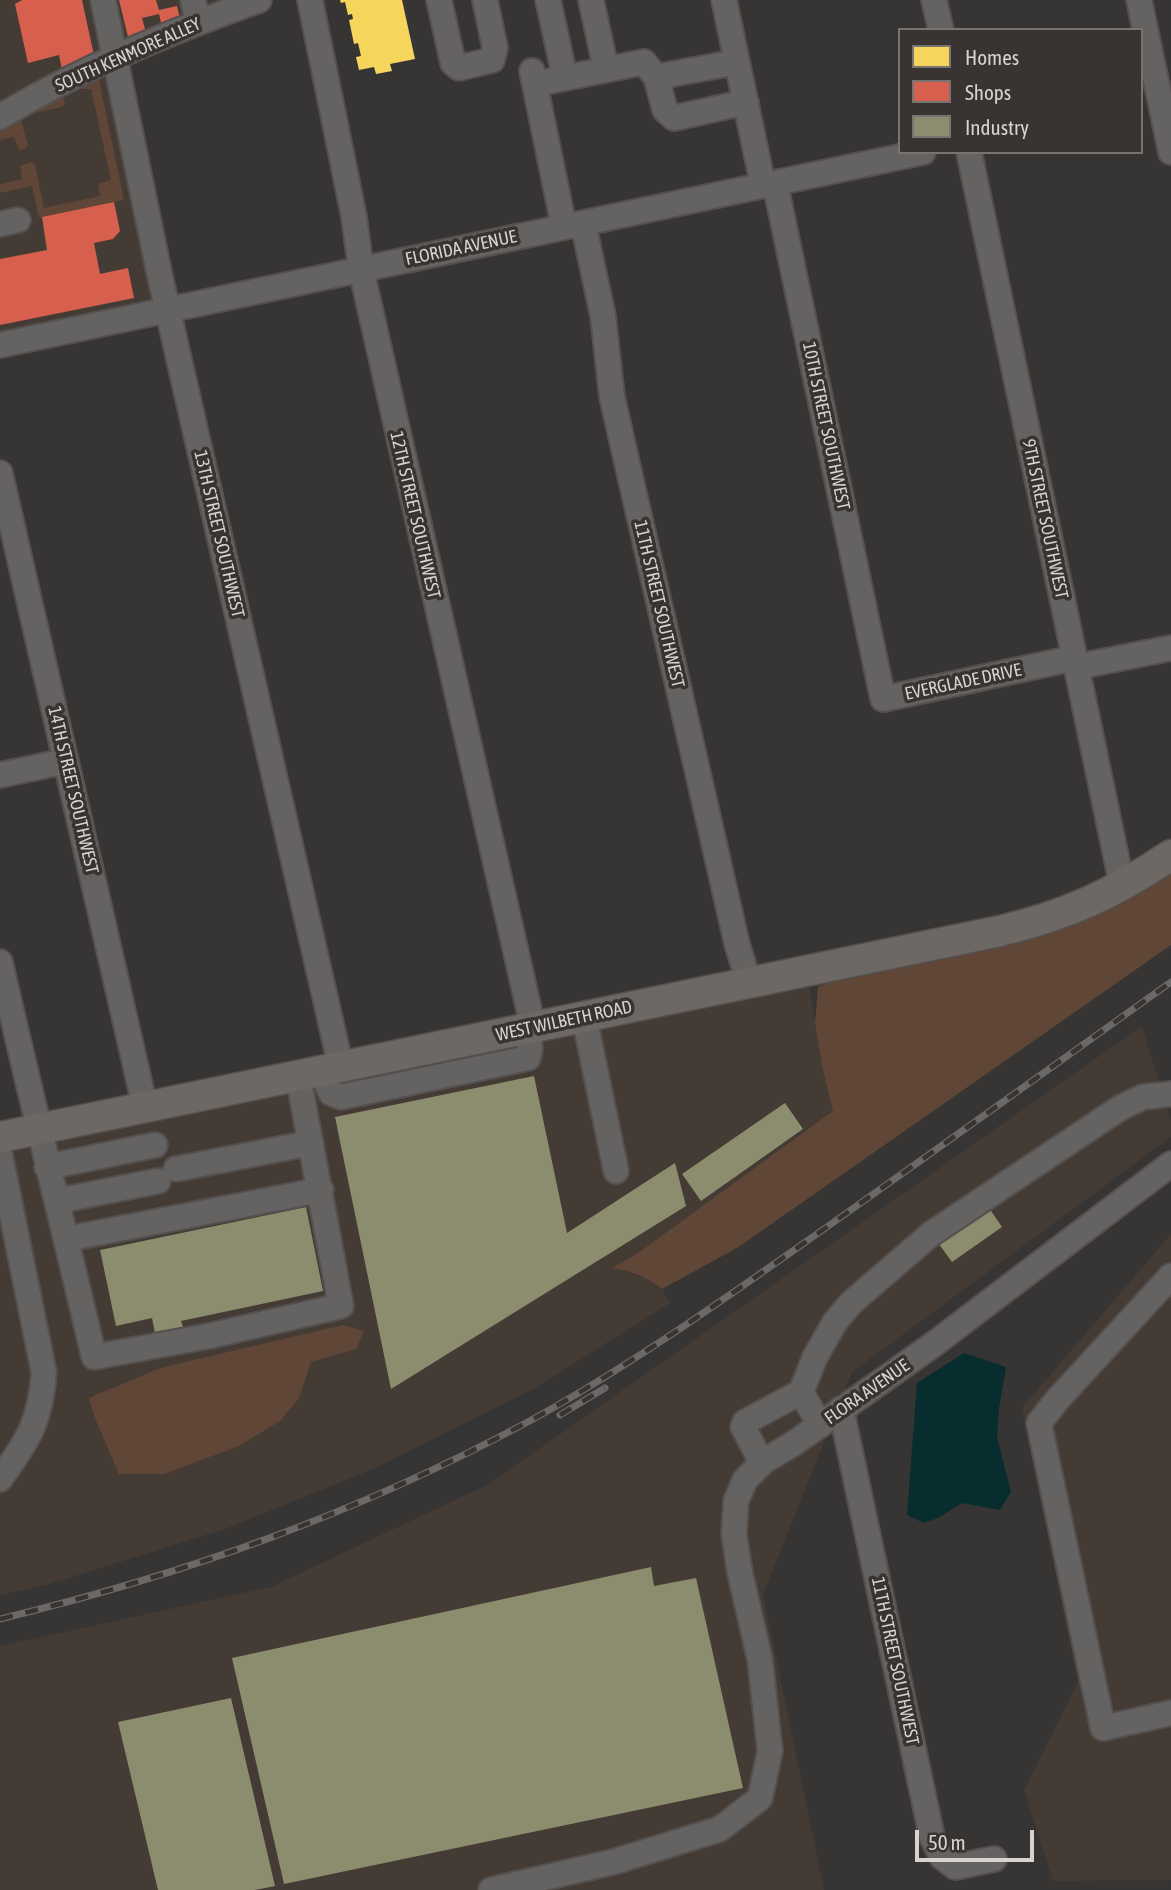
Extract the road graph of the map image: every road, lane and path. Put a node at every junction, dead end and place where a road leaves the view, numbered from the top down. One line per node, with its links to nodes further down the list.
1 (103, 0): 13 (street, 13TH STREET SOUTHWEST)
2 (259, 0): 11 (street, SOUTH KENMORE ALLEY)
3 (310, 0): 26 (street, 12TH STREET SOUTHWEST)
4 (439, 0): 5 (street)
5 (485, 0)
6 (548, 0): 17 (street)
7 (591, 0): 15 (street)
8 (724, 0): 14 (street, 10TH STREET SOUTHWEST)
9 (934, 0): 12 (street)
10 (1139, 0): 19 (street)
11 (196, 11): 13 (street, SOUTH KENMORE ALLEY)
12 (941, 28)
13 (116, 58): 20 (street, SOUTH KENMORE ALLEY); 27 (street, 13TH STREET SOUTHWEST)
14 (737, 62): 16 (street); 18 (street, 10TH STREET SOUTHWEST)
15 (606, 69): 16 (street); 17 (street)
16 (656, 77): 18 (street)
17 (565, 78): 25 (street, 11TH STREET SOUTHWEST)
18 (746, 102): 24 (street, 10TH STREET SOUTHWEST)
19 (1158, 103): 21 (street)
20 (0, 117)
21 (1171, 152)
22 (913, 154): 24 (street, FLORIDA AVENUE)
23 (969, 154): 32 (street, 9TH STREET SOUTHWEST)
24 (769, 184): 25 (street, FLORIDA AVENUE); 33 (street, 10TH STREET SOUTHWEST)
25 (573, 225): 26 (street, FLORIDA AVENUE); 39 (street, 11TH STREET SOUTHWEST)
26 (360, 269): 27 (street, FLORIDA AVENUE); 41 (street, 12TH STREET SOUTHWEST)
27 (168, 310): 28 (street, FLORIDA AVENUE); 42 (street, 13TH STREET SOUTHWEST)
28 (0, 345)
29 (0, 473): 30 (street, 14TH STREET SOUTHWEST)
30 (10, 557): 34 (street, 14TH STREET SOUTHWEST)
31 (1171, 648): 32 (street)
32 (1075, 662): 33 (street, EVERGLADE DRIVE); 37 (street, 9TH STREET SOUTHWEST)
33 (877, 669)
34 (66, 761): 35 (street); 44 (street, 14TH STREET SOUTHWEST)
35 (0, 775)
36 (1171, 855): 37 (main road, WEST WILBETH ROAD)
37 (1122, 885): 39 (main road, WEST WILBETH ROAD)
38 (0, 962): 45 (street)
39 (749, 983): 40 (main road, WEST WILBETH ROAD)
40 (584, 1016): 41 (main road, WEST WILBETH ROAD); 52 (street)
41 (530, 1027): 42 (main road, WEST WILBETH ROAD)
42 (320, 1071): 44 (main road, WEST WILBETH ROAD); 47 (street, 13TH STREET SOUTHWEST)
43 (1171, 1094): 57 (street)
44 (145, 1107): 45 (main road, WEST WILBETH ROAD)
45 (38, 1130): 46 (main road, WEST WILBETH ROAD); 51 (street)
46 (0, 1137)
47 (311, 1143): 53 (street, 13TH STREET SOUTHWEST); 54 (street)
48 (155, 1145): 51 (street)
49 (0, 1155): 61 (street)
50 (1171, 1164): 58 (street, FLORA AVENUE)
51 (47, 1167): 54 (street)
52 (616, 1171)
53 (321, 1191): 55 (street); 55 (street, 13TH STREET SOUTHWEST)
54 (57, 1201): 55 (street)
55 (66, 1239)
56 (1171, 1276): 62 (street)
57 (800, 1392): 59 (street); 60 (street)
58 (841, 1409): 59 (street, FLORA AVENUE); 63 (street, 11TH STREET SOUTHWEST)
59 (820, 1425): 60 (street, FLORA AVENUE)
60 (762, 1463): 64 (street, FLORA AVENUE)
61 (0, 1479)
62 (1171, 1713)
63 (994, 1859)
64 (491, 1890)

